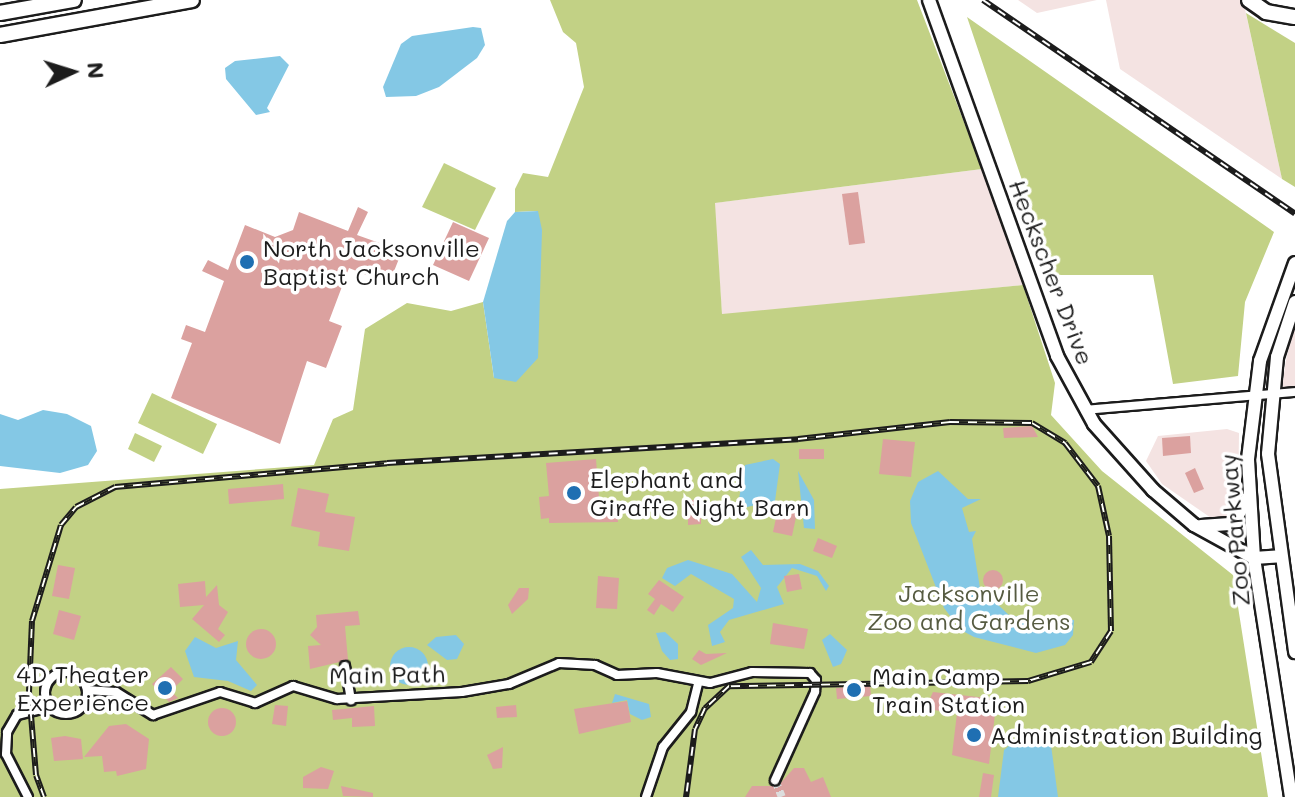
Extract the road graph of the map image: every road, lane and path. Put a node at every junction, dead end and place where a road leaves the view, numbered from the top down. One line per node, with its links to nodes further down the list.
1 (74, 0): 6 (main road)
2 (929, 0): 14 (main road, Heckscher Drive)
3 (1249, 0): 7 (main road)
4 (184, 1): 5 (main road)
5 (158, 3): 8 (main road)
6 (0, 13)
7 (1295, 17)
8 (0, 35)
9 (1295, 263): 13 (main road, Zoo Parkway)
10 (1295, 302): 12 (main road, Zoo Parkway)
11 (1295, 392): 12 (street)
12 (1272, 394): 13 (street); 18 (main road, Zoo Parkway)
13 (1253, 395): 14 (street); 15 (main road, Zoo Parkway)
14 (1085, 410): 16 (main road, Heckscher Drive)
15 (1249, 492): 16 (main road); 19 (main road, Zoo Parkway)
16 (1194, 525): 19 (main road, Heckscher Drive)
17 (1295, 554): 18 (street)
18 (1280, 556): 19 (main road); 20 (main road, Zoo Parkway)
19 (1254, 558): 29 (main road, Zoo Parkway)
20 (1295, 652)
21 (345, 666): 24 (street)
22 (698, 683): 24 (street, Main Path); 26 (street, Main Path); 28 (street)
23 (87, 690): 24 (street, Main Path); 25 (street); 25 (street, Main Path)
24 (351, 700)
25 (50, 707): 27 (street)
26 (775, 780)
27 (28, 797)
28 (646, 797)
29 (1291, 797)

